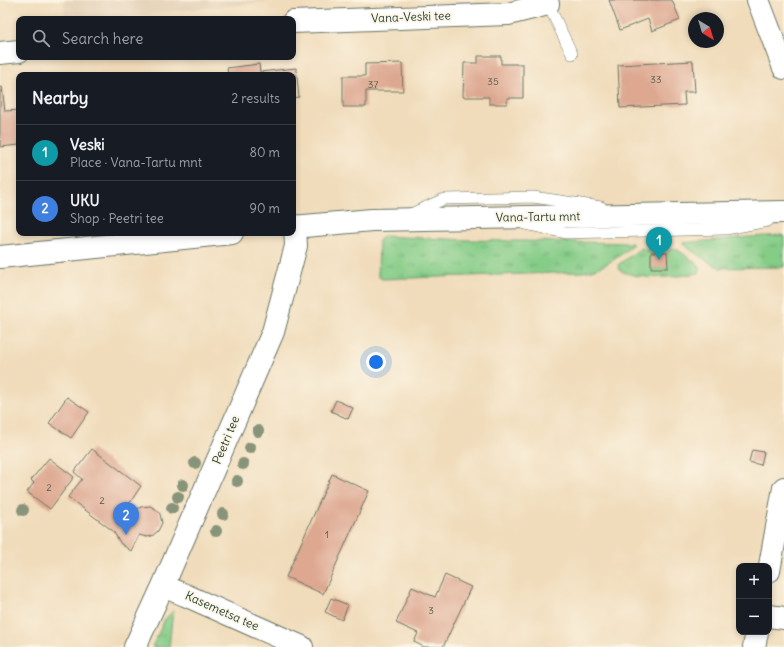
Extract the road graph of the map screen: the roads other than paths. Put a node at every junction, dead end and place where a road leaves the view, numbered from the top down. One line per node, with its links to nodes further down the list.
1 (758, 0): 7 (street)
2 (547, 2): 3 (street, Vana-Veski tee); 6 (lane)
3 (296, 22)
4 (16, 51): 5 (street)
5 (0, 53)
6 (572, 54)
7 (784, 68)
8 (784, 212): 9 (street, Vana-Tartu mnt)
9 (658, 215): 11 (street, Vana-Tartu mnt); 12 (lane)
10 (784, 217): 11 (lane)
11 (495, 218): 12 (street, Vana-Tartu mnt)
12 (398, 220): 13 (street, Vana-Tartu mnt)
13 (296, 227)
14 (203, 236): 16 (street)
15 (295, 236): 19 (street, Peetri tee)
16 (0, 257)
17 (784, 488): 18 (street)
18 (770, 563)
19 (163, 586): 23 (street, Peetri tee); 24 (street, Kasemetsa tee)
20 (772, 616): 21 (street)
21 (784, 618)
22 (757, 635): 25 (street)
23 (135, 647)
24 (302, 647)
25 (754, 647)

